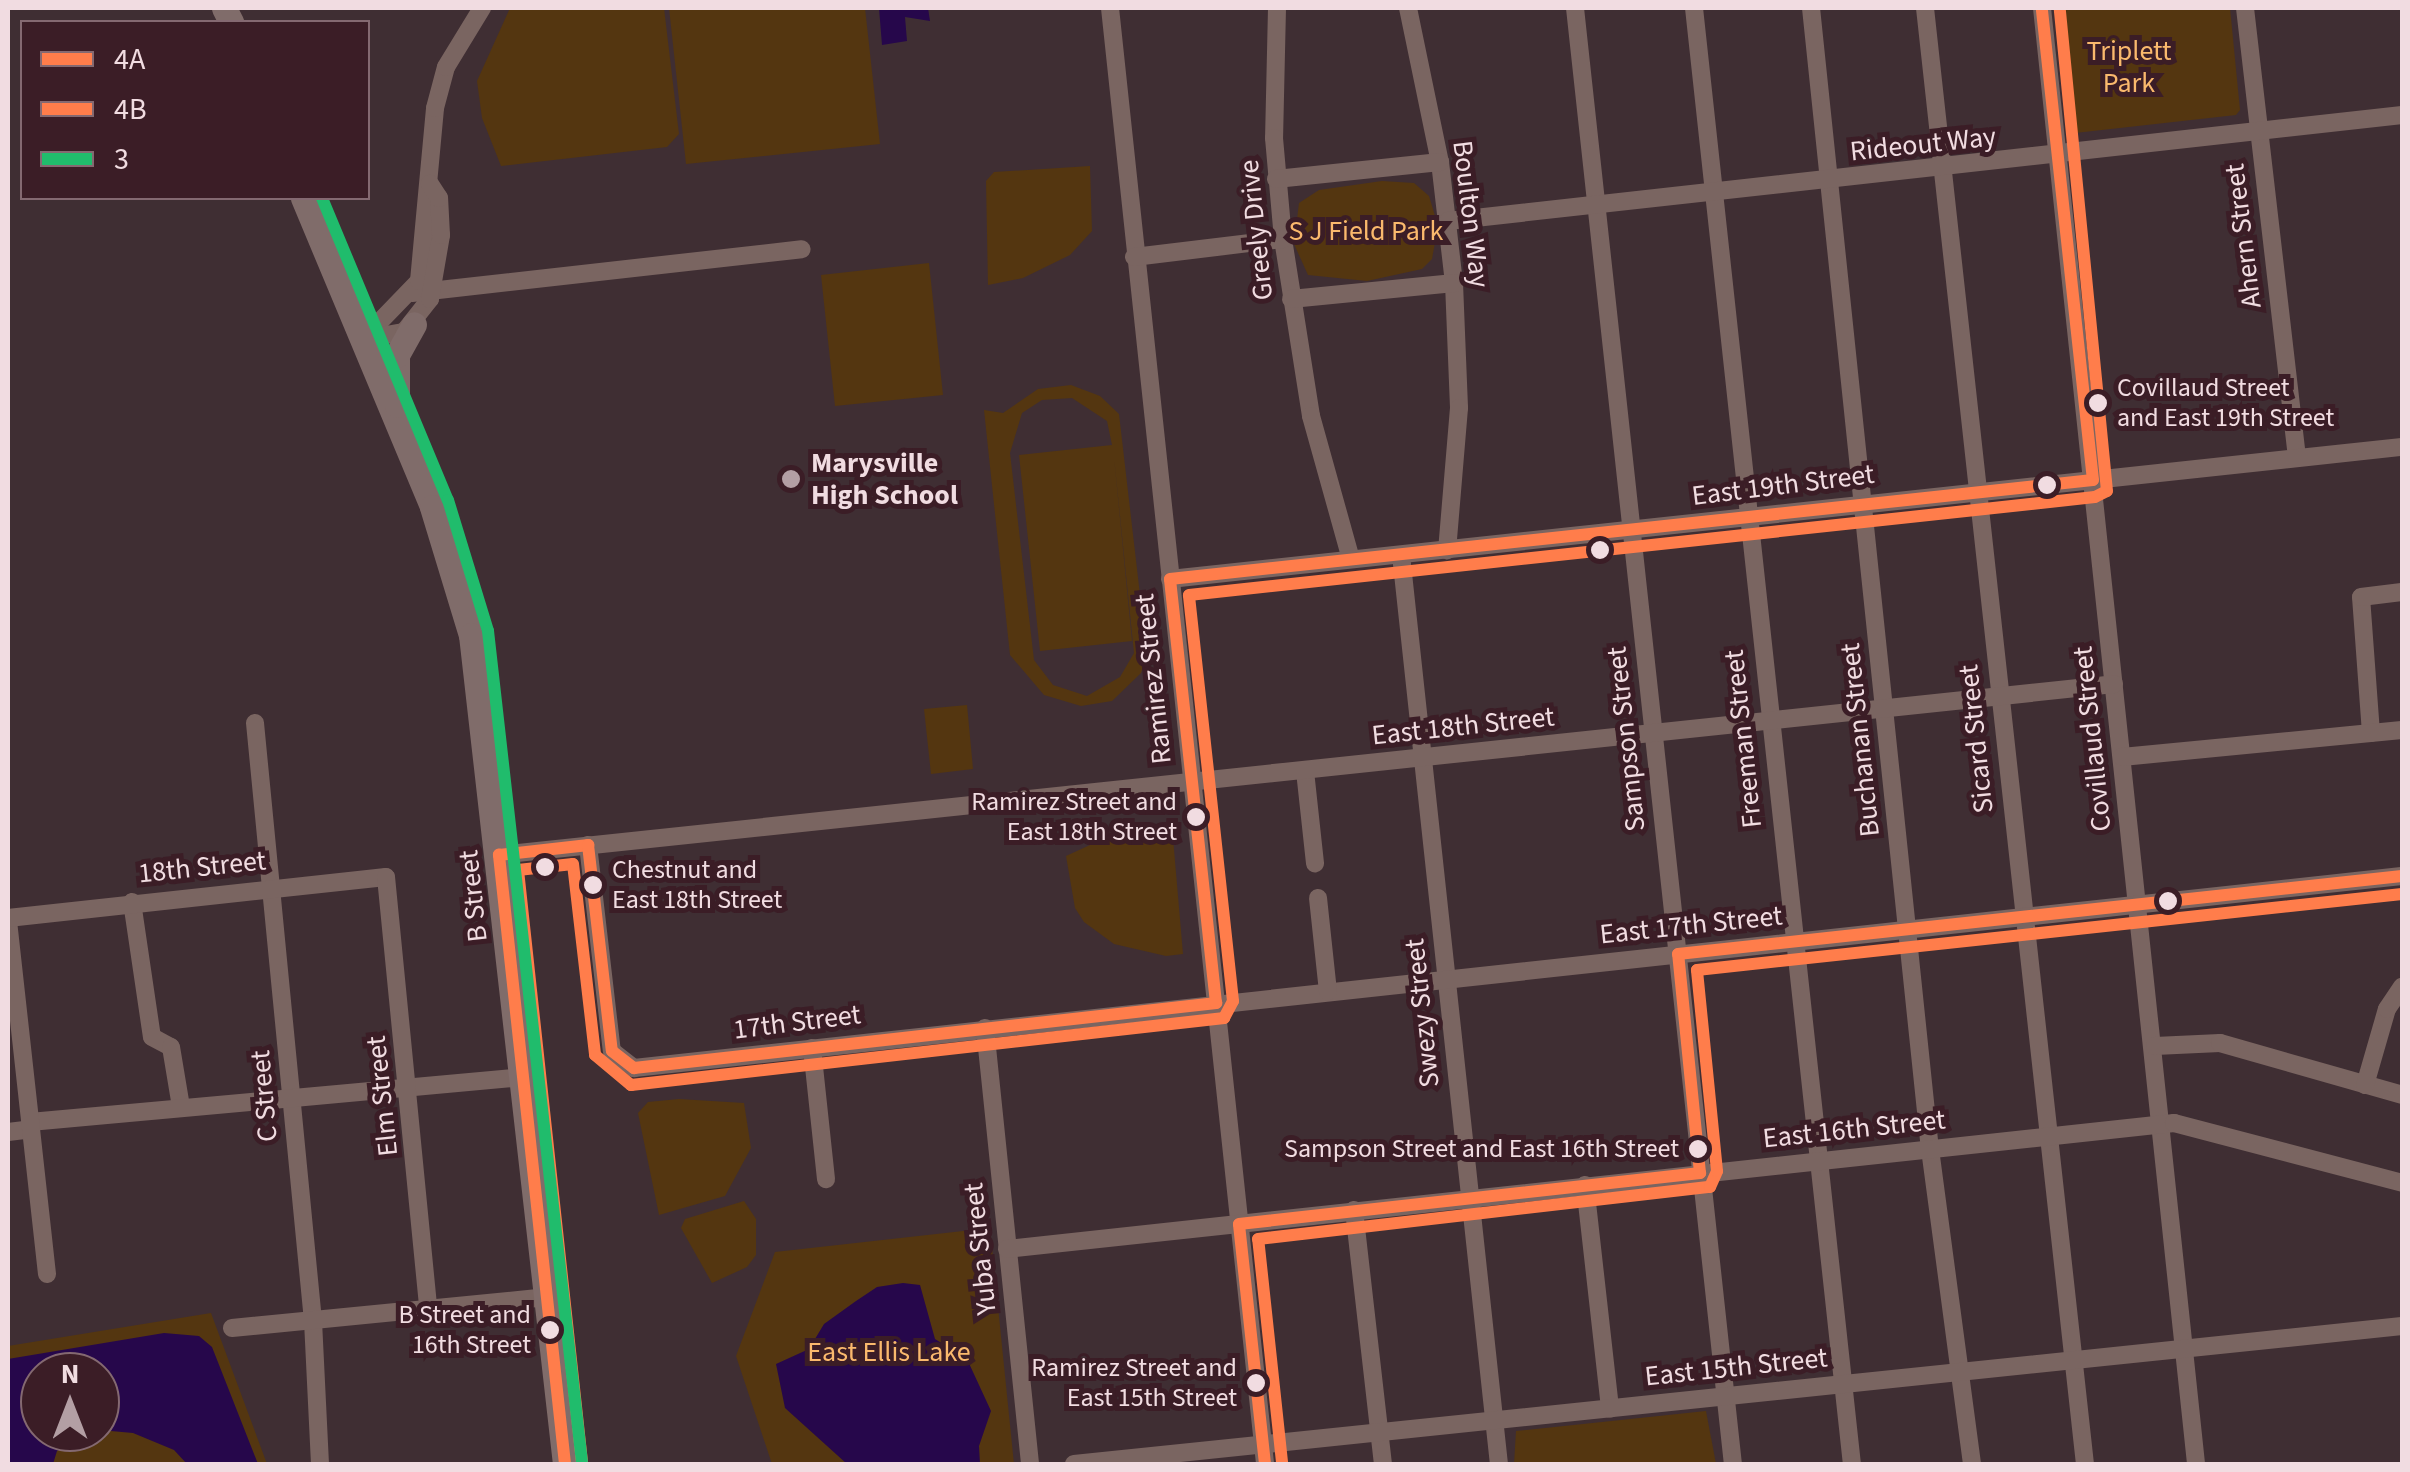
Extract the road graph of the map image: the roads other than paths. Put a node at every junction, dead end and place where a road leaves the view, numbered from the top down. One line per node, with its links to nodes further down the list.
1 (482, 8): 18 (street)
2 (1110, 8): 25 (street, Ramirez Street)
3 (1278, 8): 16 (street, Greely Drive)
4 (1408, 8): 14 (street, Boulton Way)
5 (1575, 8): 21 (street, Sampson Street)
6 (1694, 8): 19 (street, Freeman Street)
7 (1811, 8): 17 (street, Buchanan Street)
8 (1925, 8): 15 (street, Sicard Street)
9 (2042, 8): 13 (street, Covillaud Street)
10 (2245, 8): 12 (street, Ahern Street)
11 (2402, 115): 12 (street, Rideout Way)
12 (2258, 131): 13 (street, Rideout Way); 34 (street, Ahern Street)
13 (2058, 156): 15 (street, Rideout Way); 35 (street, Covillaud Street)
14 (1440, 162): 16 (street); 22 (street, Boulton Way)
15 (1942, 170): 17 (street, Rideout Way); 36 (street, Sicard Street)
16 (1276, 179): 23 (street, Greely Drive)
17 (1828, 182): 19 (street, Rideout Way); 37 (street, Buchanan Street)
18 (430, 184): 27 (street); 28 (street)
19 (1712, 194): 21 (street, Rideout Way); 38 (street, Freeman Street)
20 (304, 200): 31 (highway, B Street)
21 (1596, 206): 22 (street, Rideout Way); 39 (street, Sampson Street)
22 (1448, 222): 26 (street, Boulton Way)
23 (1283, 239): 25 (street); 29 (street, Greely Drive)
24 (802, 249): 27 (street)
25 (1134, 256): 43 (street, Ramirez Street)
26 (1454, 283): 29 (street); 40 (street, Boulton Way)
27 (434, 288): 28 (street); 30 (street)
28 (412, 292): 31 (street)
29 (1291, 299): 42 (street, Greely Drive)
30 (414, 324): 31 (street); 32 (highway)
31 (363, 338): 32 (highway, B Street)
32 (398, 420): 58 (highway, B Street)
33 (2402, 447): 34 (street, East 19th Street)
34 (2297, 458): 35 (street, East 19th Street)
35 (2093, 480): 36 (street, East 19th Street); 45 (street, Covillaud Street)
36 (1977, 492): 37 (street, East 19th Street); 46 (street, Sicard Street)
37 (1862, 504): 38 (street, East 19th Street); 47 (street, Buchanan Street)
38 (1746, 518): 39 (street, East 19th Street); 48 (street, Freeman Street)
39 (1631, 530): 40 (street, East 19th Street); 51 (street, Sampson Street)
40 (1448, 550): 41 (street, East 19th Street)
41 (1401, 554): 42 (street, East 19th Street); 54 (street, Swezy Street)
42 (1352, 560): 43 (street, East 19th Street)
43 (1170, 579): 56 (street, Ramirez Street)
44 (2402, 592): 52 (street)
45 (2114, 684): 46 (street, East 18th Street); 53 (street, Covillaud Street)
46 (1999, 695): 47 (street, East 18th Street); 67 (street, Sicard Street)
47 (1884, 707): 48 (street, East 18th Street); 68 (street, Buchanan Street)
48 (1768, 720): 51 (street, East 18th Street); 69 (street, Freeman Street)
49 (255, 723): 62 (street, C Street)
50 (2402, 730): 52 (street)
51 (1653, 733): 54 (street, East 18th Street); 70 (street, Sampson Street)
52 (2370, 733): 53 (street)
53 (2122, 756): 65 (street, Covillaud Street)
54 (1422, 758): 55 (street, East 18th Street); 71 (street, Swezy Street)
55 (1305, 771): 56 (street, East 18th Street); 59 (street)
56 (1192, 783): 57 (street, East 18th Street); 74 (street, Ramirez Street)
57 (588, 846): 58 (street); 77 (street, 17th Street)
58 (499, 855): 78 (highway, B Street)
59 (1314, 862)
60 (2402, 876): 65 (street, East 17th Street)
61 (386, 877): 62 (street, 18th Street); 80 (street, Elm Street)
62 (271, 888): 64 (street, 18th Street); 82 (street, C Street)
63 (1318, 898): 73 (street)
64 (132, 902): 66 (street, 18th Street); 83 (street)
65 (2138, 904): 67 (street, East 17th Street); 76 (street, Covillaud Street)
66 (15, 915): 85 (street)
67 (2022, 916): 68 (street, East 17th Street); 87 (street, Sicard Street)
68 (1908, 928): 69 (street, East 17th Street); 88 (street, Buchanan Street)
69 (1792, 941): 70 (street, East 17th Street); 89 (street, Freeman Street)
70 (1678, 954): 71 (street, East 17th Street); 90 (street, Sampson Street)
71 (1446, 979): 73 (street, East 17th Street); 94 (street, Swezy Street)
72 (2402, 987): 79 (street)
73 (1328, 991): 74 (street, East 17th Street)
74 (1216, 1003): 75 (street, East 17th Street); 96 (street, Ramirez Street)
75 (985, 1028): 77 (street, 17th Street); 97 (street, Yuba Street)
76 (2154, 1046): 79 (street); 84 (street, Covillaud Street)
77 (812, 1048): 91 (street)
78 (523, 1077): 80 (street); 99 (highway, B Street)
79 (2365, 1085): 81 (street)
80 (410, 1088): 82 (street); 100 (street, Elm Street)
81 (2402, 1095)
82 (291, 1099): 83 (street); 101 (street, C Street)
83 (180, 1107): 85 (street)
84 (2162, 1124): 87 (street, East 16th Street); 92 (street, East 16th Street); 104 (street, Covillaud Street)
85 (31, 1126): 86 (street); 98 (street)
86 (8, 1132)
87 (2047, 1136): 88 (street, East 16th Street); 105 (street, Sicard Street)
88 (1930, 1148): 89 (street, East 16th Street); 106 (street, Buchanan Street)
89 (1816, 1161): 90 (street, East 16th Street); 107 (street, Freeman Street)
90 (1700, 1173): 93 (street, East 16th Street); 108 (street, Sampson Street)
91 (826, 1179)
92 (2402, 1184)
93 (1584, 1185): 94 (street, East 16th Street); 109 (street)
94 (1470, 1198): 95 (street, East 16th Street); 110 (street, Swezy Street)
95 (1354, 1210): 96 (street, East 16th Street); 111 (street)
96 (1239, 1224): 97 (street, East 16th Street); 112 (street, Ramirez Street)
97 (1007, 1249): 115 (street, Yuba Street)
98 (47, 1274)
99 (547, 1297): 100 (street); 114 (highway, B Street)
100 (428, 1309): 101 (street)
101 (313, 1321): 103 (street); 113 (street, C Street)
102 (2402, 1326): 104 (street, East 15th Street)
103 (232, 1328)
104 (2182, 1347): 105 (street, East 15th Street); 124 (street, Covillaud Street)
105 (2074, 1360): 106 (street, East 15th Street); 123 (street, Sicard Street)
106 (1962, 1372): 107 (street, East 15th Street); 122 (street, Buchanan Street)
107 (1843, 1384): 108 (street, East 15th Street); 121 (street, Freeman Street)
108 (1725, 1394): 109 (street, East 15th Street); 120 (street, Sampson Street)
109 (1610, 1409): 110 (street, East 15th Street)
110 (1494, 1420): 111 (street, East 15th Street); 119 (street, Swezy Street)
111 (1380, 1431): 112 (street, East 15th Street); 118 (street)
112 (1263, 1444): 116 (street, East 15th Street); 117 (street, Ramirez Street)
113 (320, 1464)
114 (566, 1464)
115 (1030, 1464)
116 (1074, 1464)
117 (1265, 1464)
118 (1383, 1464)
119 (1499, 1464)
120 (1733, 1464)
121 (1852, 1464)
122 (1972, 1464)
123 (2085, 1464)
124 (2196, 1464)

